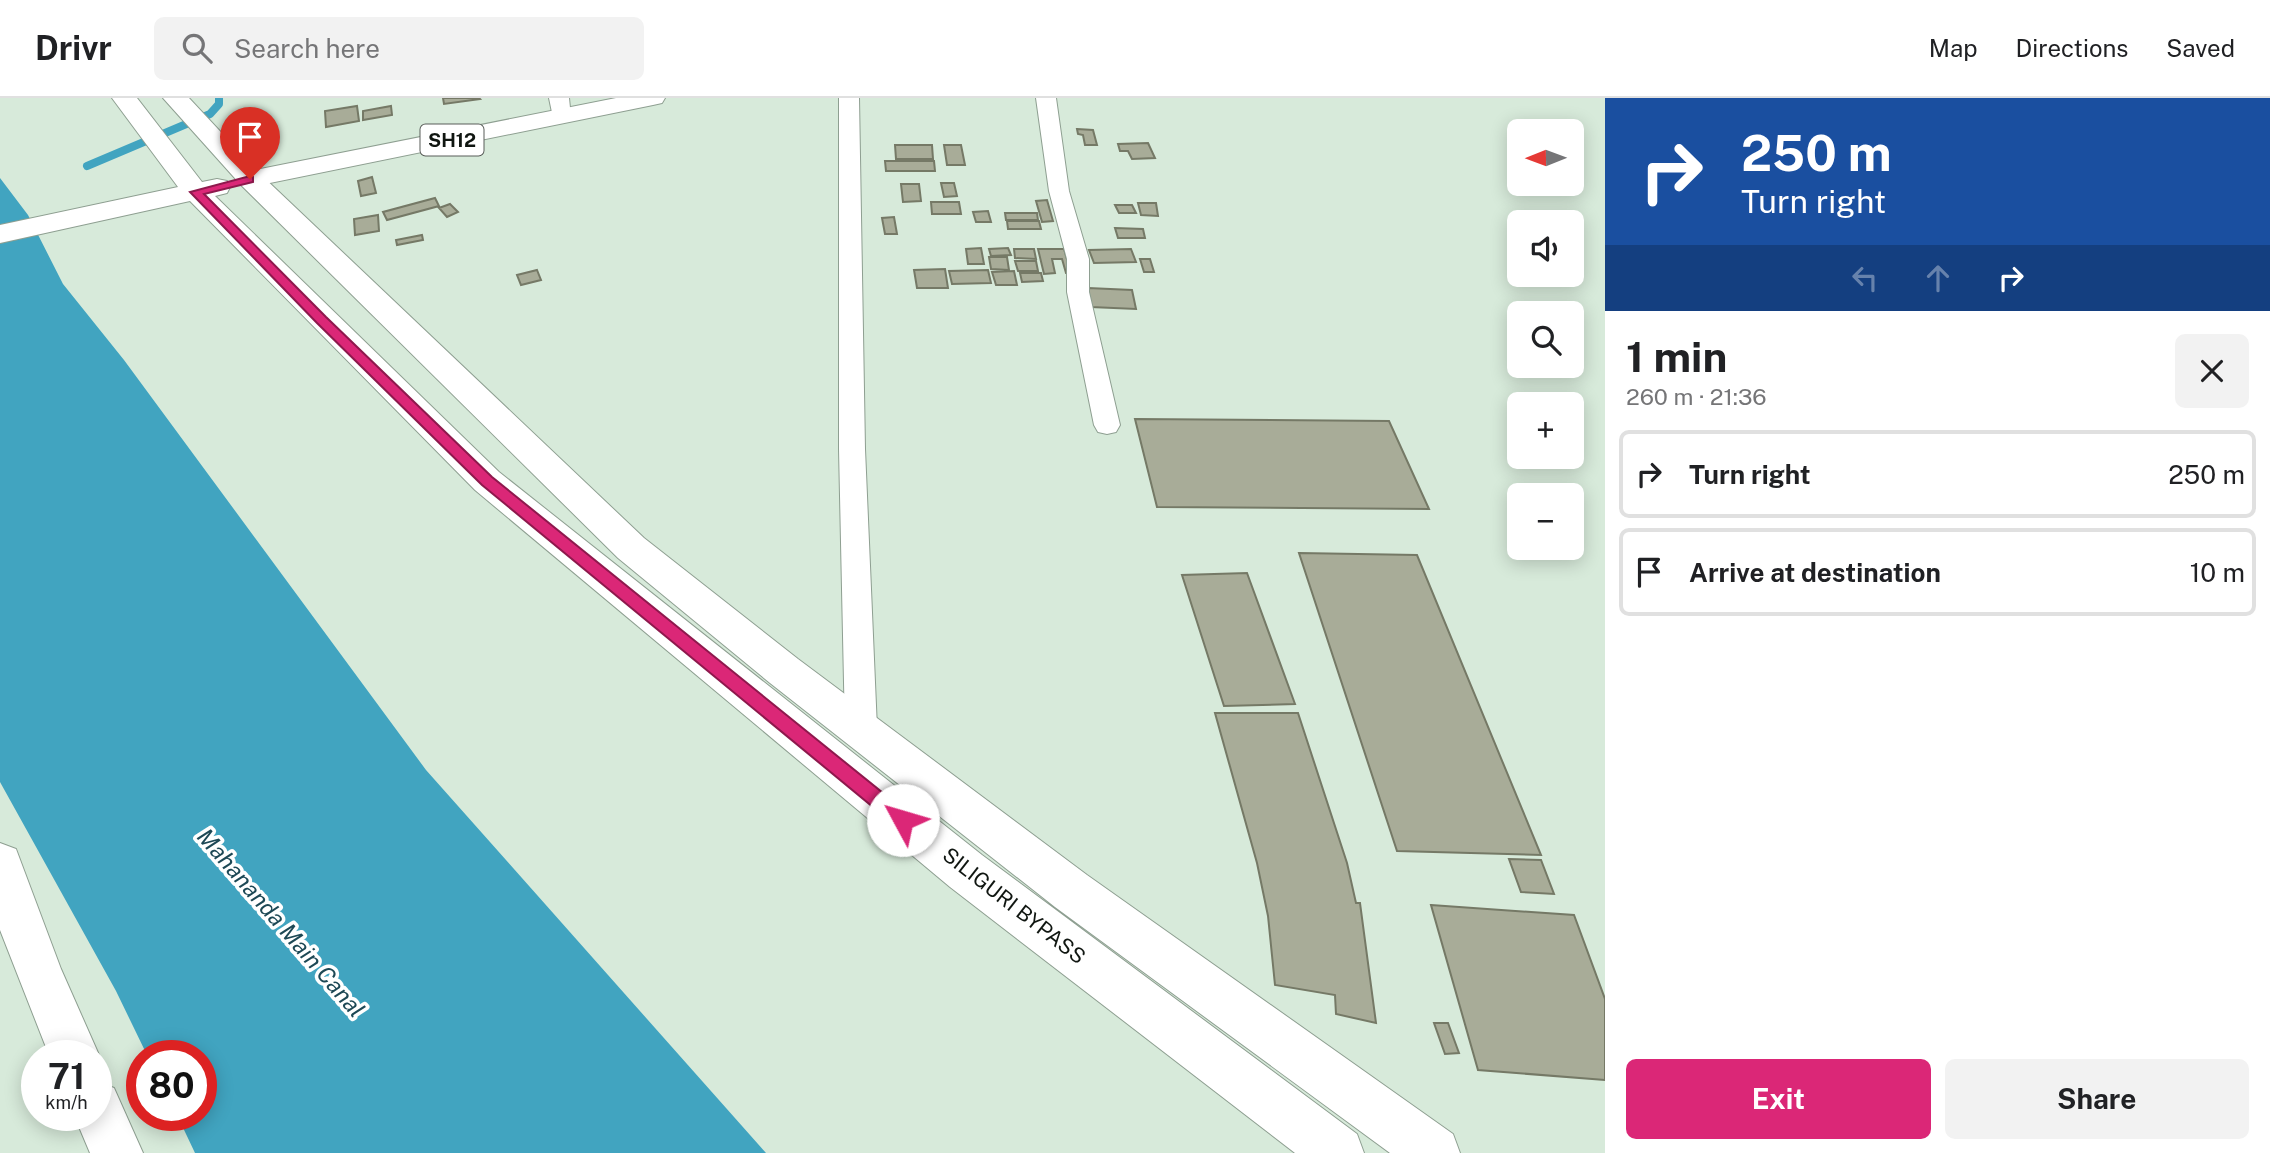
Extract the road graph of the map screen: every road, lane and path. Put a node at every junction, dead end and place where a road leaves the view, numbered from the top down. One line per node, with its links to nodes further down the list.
1 (124, 98): 8 (main road, SILIGURI BYPASS)
2 (653, 98): 6 (main road, SH12)
3 (849, 98): 11 (street)
4 (1046, 98): 10 (street)
5 (180, 103): 7 (main road)
6 (560, 108): 7 (main road, SH12)
7 (250, 179): 8 (main road); 11 (main road)
8 (196, 192): 9 (main road); 16 (main road, SILIGURI BYPASS)
9 (0, 234)
10 (1107, 425)
11 (861, 729): 17 (main road)
12 (0, 865): 13 (main road)
13 (68, 1040)
14 (107, 1131): 15 (main road)
15 (117, 1153)
16 (1338, 1153)
17 (1434, 1153)

